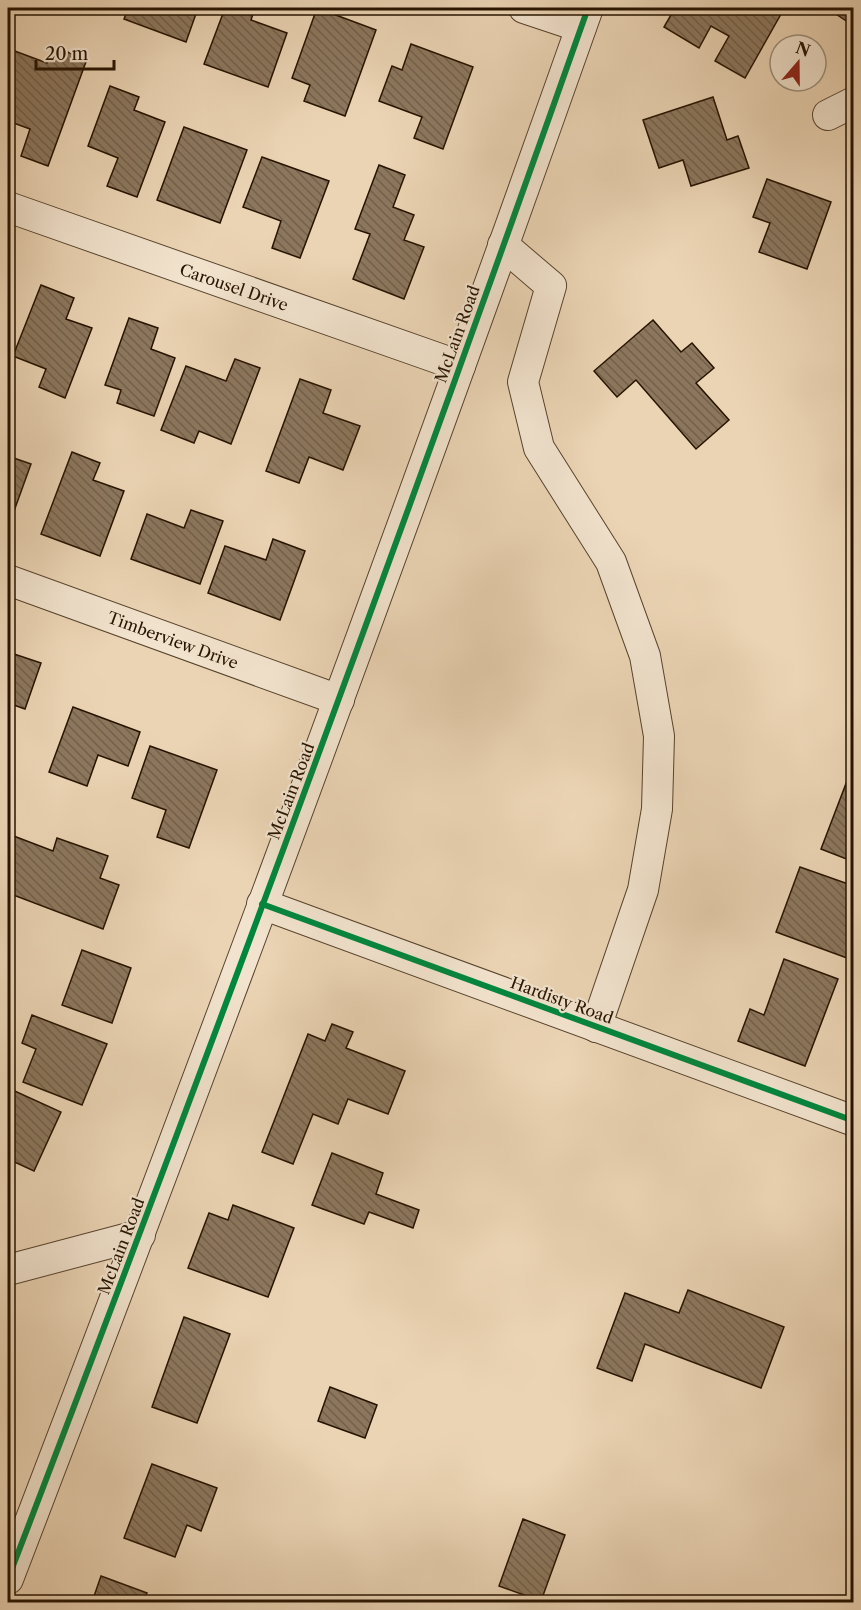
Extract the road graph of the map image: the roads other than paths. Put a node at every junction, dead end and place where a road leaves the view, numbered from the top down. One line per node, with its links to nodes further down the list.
1 (524, 8): 2 (street)
2 (584, 17): 4 (street, McLain Road)
3 (8, 207): 5 (street, Carousel Drive)
4 (503, 245): 5 (street, McLain Road); 9 (street)
5 (460, 366): 7 (street, McLain Road)
6 (8, 580): 7 (street, Timberview Drive)
7 (339, 700): 8 (street, McLain Road)
8 (262, 904): 9 (street, Hardisty Road); 11 (street, McLain Road)
9 (596, 1027): 10 (street, Hardisty Road)
10 (852, 1115)
11 (140, 1235): 12 (street); 13 (street, McLain Road)
12 (8, 1270)
13 (8, 1579)

